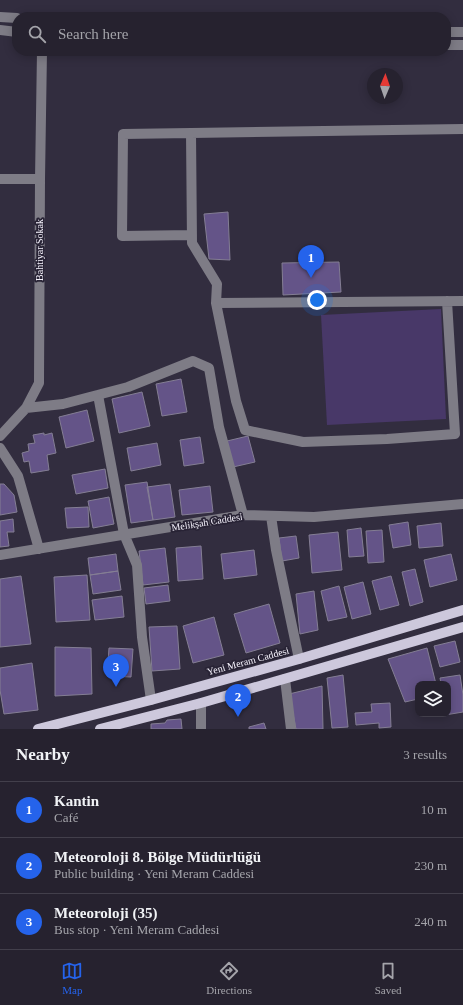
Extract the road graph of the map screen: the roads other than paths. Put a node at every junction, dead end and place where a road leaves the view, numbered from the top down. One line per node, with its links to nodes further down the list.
1 (12, 16): 2 (street)
2 (0, 17)
3 (0, 30): 4 (street)
4 (12, 31)
5 (451, 32): 6 (street)
6 (463, 32)
7 (451, 45): 8 (street)
8 (463, 45)
9 (42, 56): 13 (street, Bahtiyar Sokak)
10 (463, 129): 11 (street)
11 (192, 133): 14 (street); 14 (street)
12 (0, 179): 13 (street)
13 (40, 179): 19 (street, Bahtiyar Sokak)
14 (192, 235): 17 (street)
15 (447, 301): 16 (street); 17 (street); 17 (street)
16 (463, 301)
17 (216, 303)
18 (98, 395): 19 (street); 23 (street); 25 (street)
19 (26, 408): 20 (street, Bahtiyar Sokak)
20 (0, 436)
21 (0, 448): 26 (street)
22 (463, 504): 24 (street, Melikşah Caddesi)
23 (243, 515): 24 (street, Melikşah Caddesi); 25 (street, Melikşah Caddesi)
24 (271, 516): 30 (street)
25 (124, 534): 26 (street, Melikşah Caddesi); 32 (street)
26 (39, 549): 27 (street, Melikşah Caddesi)
27 (0, 555)
28 (463, 610): 30 (main road, Yeni Meram Caddesi)
29 (463, 627): 31 (main road)
30 (298, 659): 32 (main road, Yeni Meram Caddesi)
31 (285, 679): 33 (main road); 37 (street)
32 (151, 700): 34 (main road, Yeni Meram Caddesi)
33 (201, 703): 35 (main road); 36 (street)
34 (38, 729)
35 (100, 729)
36 (201, 729)
37 (291, 729)

